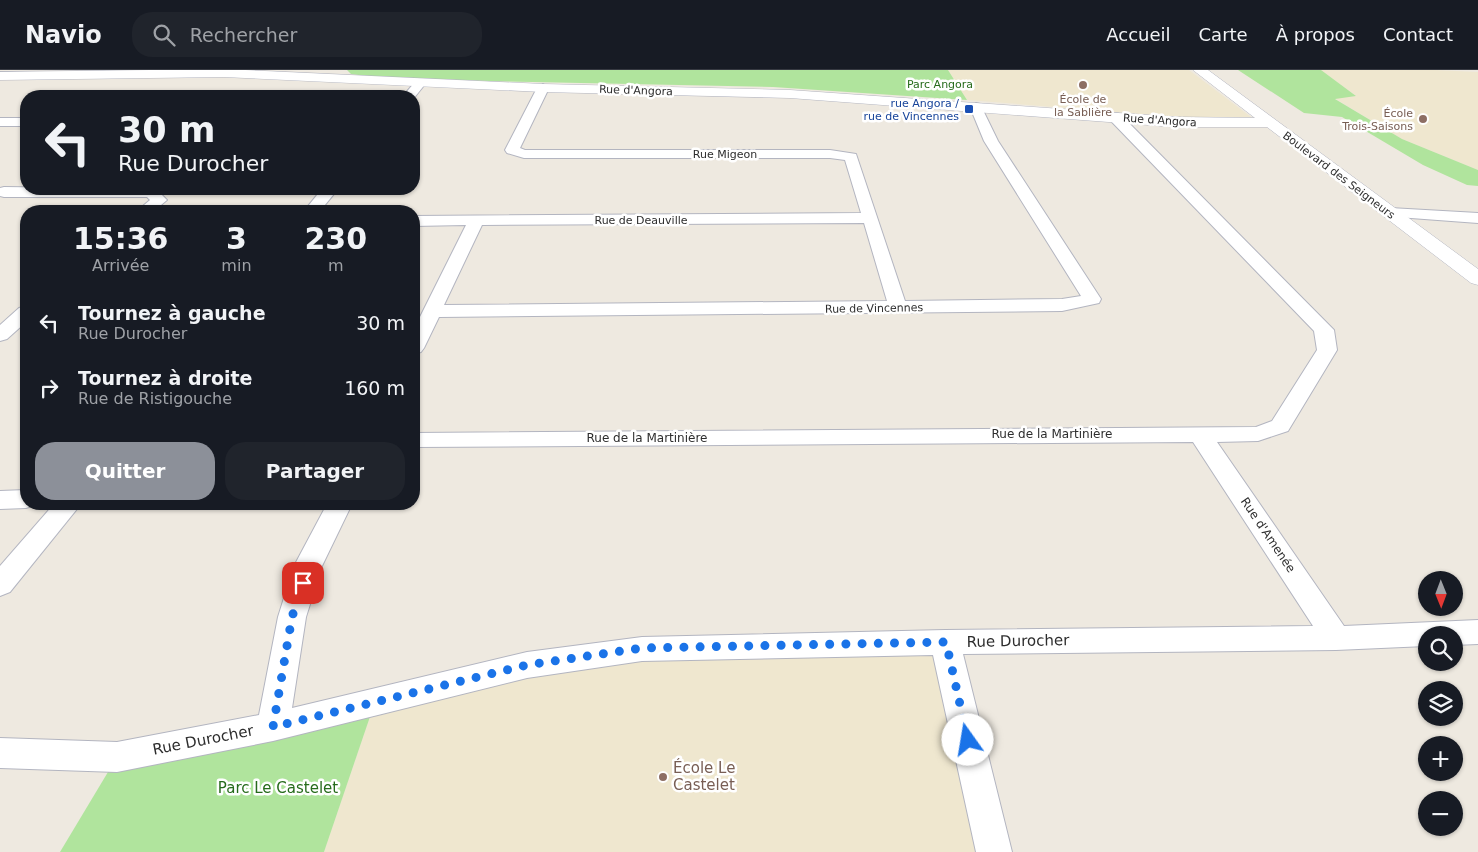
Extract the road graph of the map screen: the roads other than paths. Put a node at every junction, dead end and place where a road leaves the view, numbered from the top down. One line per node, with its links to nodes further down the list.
1 (1200, 70): 11 (street, Boulevard des Seigneurs)
2 (335, 74): 3 (street, Rue d'Angora); 4 (street, Rue d'Angora)
3 (0, 76)
4 (420, 83): 5 (street, Rue d'Angora); 6 (street)
5 (543, 88): 7 (street, Rue d'Angora); 20 (street, Rue Migeon)
6 (414, 90)
7 (976, 107): 8 (street, Rue d'Angora); 25 (street, Rue de Vincennes)
8 (1115, 117): 11 (street, Rue d'Angora); 30 (street, Rue de la Martinière)
9 (0, 122): 10 (street)
10 (20, 122)
11 (1272, 123): 19 (street, Boulevard des Seigneurs)
12 (20, 181): 13 (street)
13 (2, 193): 14 (street)
14 (20, 193)
15 (154, 195): 17 (street)
16 (325, 195): 18 (street)
17 (153, 205)
18 (317, 205)
19 (1390, 214): 21 (street); 24 (street, Boulevard des Seigneurs)
20 (869, 218): 23 (street, Rue de Deauville); 25 (street, Rue Migeon)
21 (1478, 218)
22 (420, 221): 23 (street, Rue de Deauville)
23 (476, 221): 26 (street)
24 (1478, 278)
25 (898, 307): 26 (street, Rue de Vincennes)
26 (430, 311): 28 (street)
27 (20, 317): 29 (street)
28 (420, 334)
29 (0, 335)
30 (1199, 433): 31 (street, Rue de la Martinière); 38 (street, Rue d'Amenée)
31 (420, 440)
32 (20, 499): 33 (street)
33 (0, 500)
34 (63, 510): 36 (street)
35 (336, 510): 40 (street)
36 (0, 586)
37 (1478, 632): 38 (street, Rue Durocher)
38 (1336, 638): 39 (street, Rue Durocher)
39 (946, 642): 40 (street, Rue Durocher); 42 (street)
40 (273, 727): 41 (street, Rue Durocher)
41 (0, 753)
42 (994, 852)

